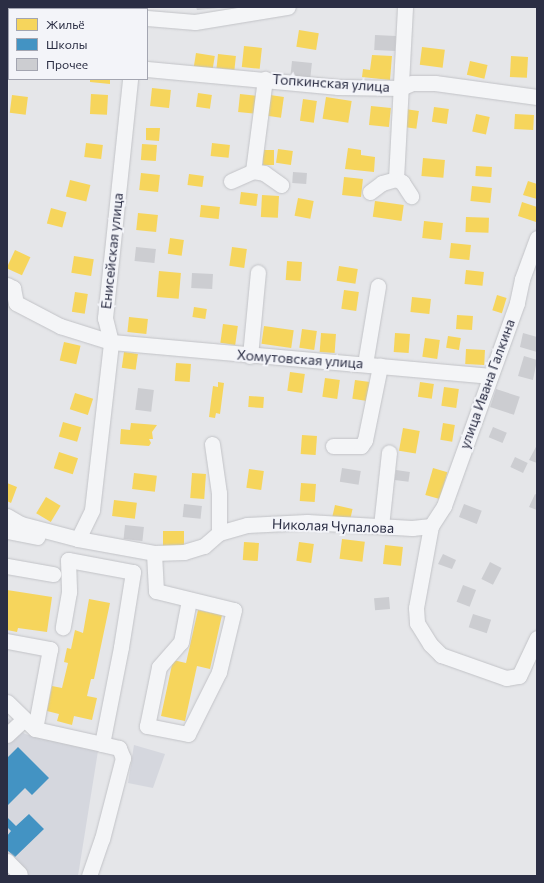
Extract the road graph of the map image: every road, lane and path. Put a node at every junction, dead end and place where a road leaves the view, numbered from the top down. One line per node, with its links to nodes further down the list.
1 (288, 7): 3 (street)
2 (405, 7): 7 (street)
3 (148, 18)
4 (148, 69): 5 (street, Топкинская улица)
5 (265, 79): 7 (street, Топкинская улица); 9 (street)
6 (130, 80): 19 (street, Енисейская улица)
7 (401, 88): 8 (street, Топкинская улица); 10 (street)
8 (537, 97)
9 (253, 171): 11 (street); 12 (street)
10 (396, 179): 13 (street); 14 (street)
11 (231, 181)
12 (282, 185)
13 (370, 192)
14 (411, 196)
15 (537, 238): 23 (street, улица Ивана Галкина)
16 (258, 272): 20 (street)
17 (7, 285): 19 (street, Хомутовская улица)
18 (378, 286): 21 (street)
19 (111, 342): 20 (street, Хомутовская улица); 33 (street, Енисейская улица)
20 (250, 356): 21 (street, Хомутовская улица)
21 (366, 364): 22 (street, Хомутовская улица)
22 (380, 366): 23 (street, Хомутовская улица); 25 (street)
23 (489, 376): 29 (street, улица Ивана Галкина)
24 (212, 444): 32 (street)
25 (333, 446)
26 (388, 452): 28 (street)
27 (7, 516): 31 (street, Николая Чупалова)
28 (381, 526): 29 (street, Николая Чупалова); 32 (street, Николая Чупалова)
29 (430, 526): 40 (street)
30 (7, 531): 31 (street)
31 (48, 531): 33 (street, Николая Чупалова)
32 (219, 533): 34 (street, Николая Чупалова)
33 (72, 538): 34 (street, Николая Чупалова); 35 (street)
34 (154, 553): 38 (street)
35 (68, 560): 39 (street); 45 (street)
36 (7, 566): 37 (street)
37 (53, 574)
38 (189, 600): 38 (street)
39 (63, 627)
40 (537, 638)
41 (7, 641): 43 (street)
42 (7, 702): 43 (street)
43 (30, 724): 44 (street); 45 (street)
44 (7, 735)
45 (102, 744): 48 (street)
46 (7, 861): 47 (street)
47 (20, 874)
48 (89, 876)

